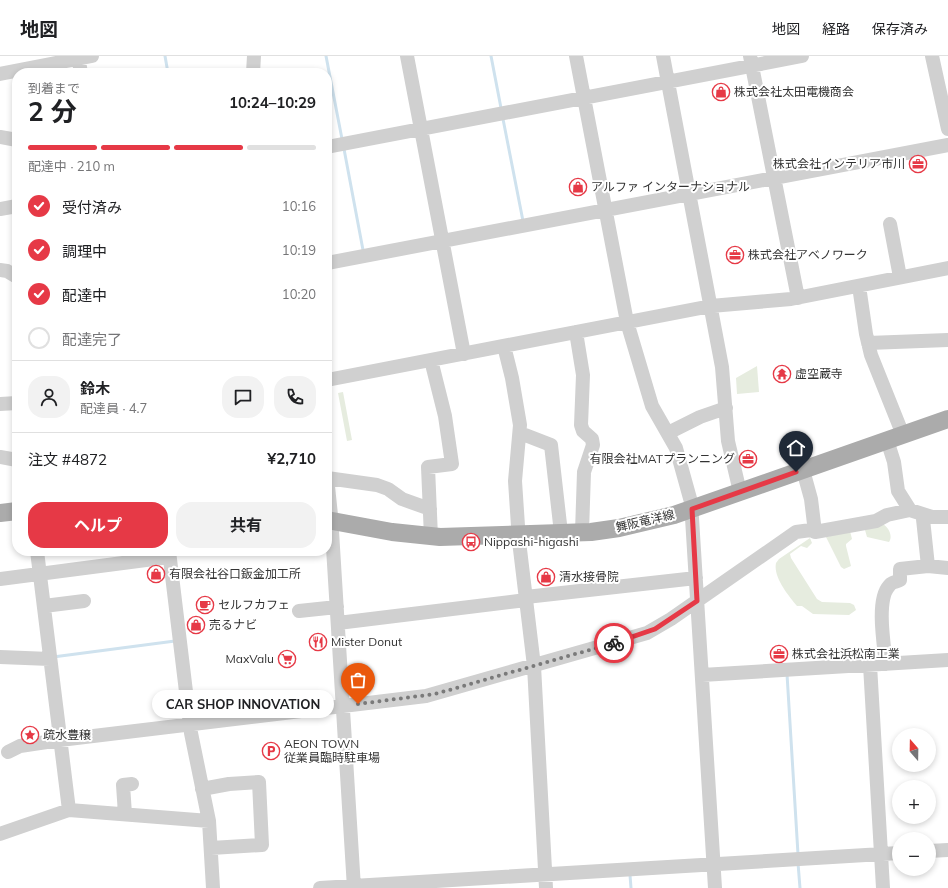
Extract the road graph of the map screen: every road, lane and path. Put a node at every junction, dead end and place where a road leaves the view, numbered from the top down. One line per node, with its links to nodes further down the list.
1 (92, 56): 8 (street)
2 (254, 56): 12 (street)
3 (407, 56): 17 (street)
4 (576, 56): 16 (street)
5 (662, 56): 15 (street)
6 (802, 56): 9 (street)
7 (932, 56): 18 (street)
8 (78, 57): 10 (street); 11 (street)
9 (751, 61): 15 (street); 23 (street)
10 (28, 68)
11 (80, 68)
12 (253, 68)
13 (12, 71): 14 (street)
14 (0, 74)
15 (668, 82): 16 (street); 24 (street)
16 (584, 98): 17 (street); 27 (street)
17 (421, 129): 22 (street); 29 (street)
18 (948, 129)
19 (0, 136): 20 (street)
20 (12, 139)
21 (948, 144): 23 (street)
22 (332, 146)
23 (774, 178): 24 (street); 36 (street)
24 (689, 194): 27 (street); 37 (street)
25 (12, 207): 26 (street)
26 (0, 209)
27 (606, 210): 29 (street); 38 (street)
28 (890, 224): 34 (street)
29 (442, 241): 30 (street); 43 (street)
30 (332, 262)
31 (948, 268): 34 (street)
32 (0, 270): 33 (street)
33 (12, 274)
34 (900, 277): 35 (street)
35 (859, 286): 36 (street); 41 (street)
36 (798, 298): 37 (street)
37 (711, 306): 38 (street); 48 (street)
38 (627, 322): 39 (street); 51 (street)
39 (576, 332): 42 (street); 67 (street)
40 (948, 340): 41 (street)
41 (868, 343): 52 (street)
42 (504, 346): 43 (street); 50 (street)
43 (464, 354): 44 (street)
44 (431, 360): 45 (street); 58 (street)
45 (332, 379)
46 (0, 404): 47 (street)
47 (12, 404)
48 (726, 408): 51 (street); 57 (street)
49 (948, 419): 52 (main road, 舞阪竜洋線)
50 (520, 433): 68 (street); 69 (street)
51 (668, 433): 59 (street)
52 (895, 438): 55 (main road, 舞阪竜洋線); 60 (street)
53 (0, 457): 54 (street)
54 (12, 459)
55 (803, 470): 57 (main road, 舞阪竜洋線); 66 (street)
56 (332, 478): 58 (street)
57 (740, 492): 59 (main road, 舞阪竜洋線)
58 (430, 509): 70 (street)
59 (692, 509): 67 (main road, 舞阪竜洋線); 78 (street)
60 (910, 510): 63 (street); 66 (street)
61 (12, 512): 62 (main road)
62 (0, 513)
63 (924, 515): 64 (street); 75 (street)
64 (948, 517)
65 (332, 521): 70 (main road, 舞阪竜洋線)
66 (814, 531): 83 (street)
67 (582, 532): 68 (main road, 舞阪竜洋線)
68 (561, 533): 69 (main road, 舞阪竜洋線)
69 (519, 535): 70 (main road, 舞阪竜洋線); 80 (street)
70 (431, 537)
71 (332, 553): 84 (street)
72 (38, 556): 77 (street)
73 (156, 556): 77 (street)
74 (169, 556): 95 (street)
75 (928, 566): 76 (street); 90 (street)
76 (948, 568)
77 (40, 574): 79 (street); 82 (street)
78 (696, 578): 80 (street); 83 (street)
79 (0, 579)
80 (526, 599): 86 (street); 92 (street)
81 (84, 601): 82 (street)
82 (44, 606): 88 (street)
83 (698, 606): 92 (street); 93 (street)
84 (337, 607): 85 (street); 86 (street)
85 (299, 611)
86 (338, 623): 94 (street)
87 (0, 657): 88 (street)
88 (50, 659): 96 (street)
89 (948, 660): 90 (street)
90 (886, 664): 91 (street)
91 (870, 665): 93 (street); 108 (street)
92 (534, 671): 94 (street); 110 (street)
93 (702, 675): 109 (street)
94 (343, 710): 95 (street); 111 (street)
95 (190, 728): 96 (street); 99 (street)
96 (61, 744): 97 (street); 100 (street)
97 (4, 753)
98 (132, 784): 101 (street)
99 (202, 789): 102 (street); 104 (street)
100 (69, 810): 101 (street); 103 (street)
101 (125, 814): 102 (street)
102 (209, 821): 104 (street)
103 (0, 834)
104 (211, 848): 112 (street)
105 (948, 850): 106 (street)
106 (936, 851)
107 (892, 855): 108 (street)
108 (881, 857): 109 (street); 115 (street)
109 (713, 868): 110 (street); 114 (street)
110 (546, 880): 111 (street)
111 (354, 887): 113 (street)
112 (213, 888)
113 (320, 888)
114 (715, 888)
115 (883, 888)

